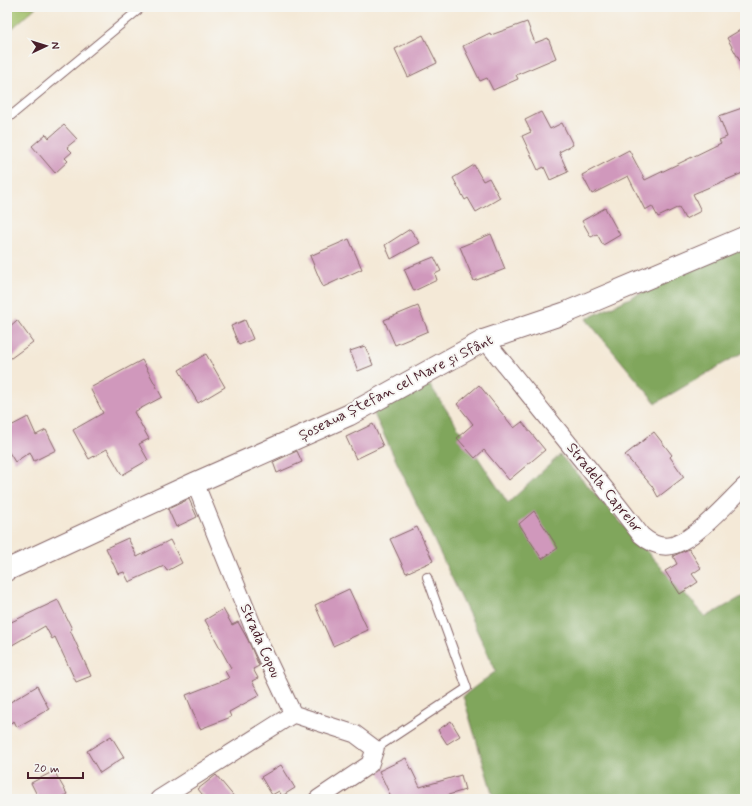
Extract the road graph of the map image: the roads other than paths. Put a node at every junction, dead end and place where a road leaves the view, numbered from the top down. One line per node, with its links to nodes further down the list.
1 (142, 7): 2 (lane)
2 (7, 119)
3 (745, 237): 4 (street, Șoseaua Ștefan cel Mare și Sfânt)
4 (485, 340): 5 (street, Șoseaua Ștefan cel Mare și Sfânt); 6 (street, Stradela Caprelor)
5 (195, 483): 7 (street, Șoseaua Ștefan cel Mare și Sfânt); 9 (street, Strada Copou)
6 (745, 486)
7 (7, 570)
8 (427, 577): 10 (lane)
9 (293, 714): 10 (street); 11 (street)
10 (375, 749): 12 (street)
11 (160, 799)
12 (318, 799)

